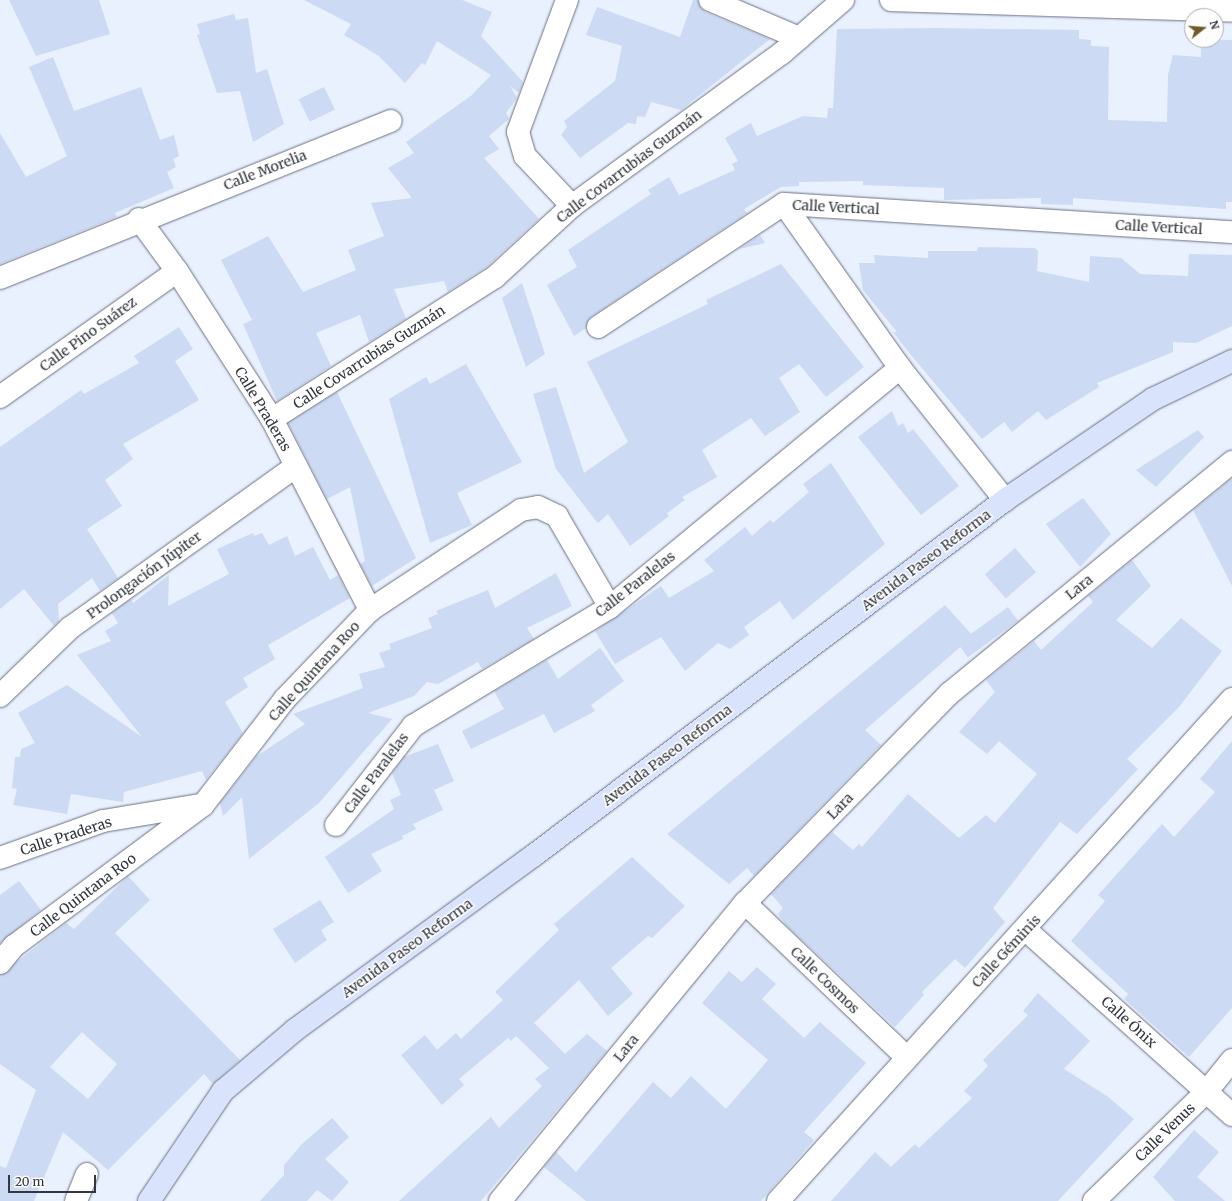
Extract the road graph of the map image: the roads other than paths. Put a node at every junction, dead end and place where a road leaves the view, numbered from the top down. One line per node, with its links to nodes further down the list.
1 (567, 0): 9 (street)
2 (710, 0): 6 (street)
3 (843, 0): 6 (street, Calle Covarrubias Guzmán)
4 (890, 0): 5 (street)
5 (1232, 11)
6 (799, 38): 9 (street, Calle Covarrubias Guzmán)
7 (390, 121): 10 (street, Calle Morelia)
8 (784, 204): 11 (street, Calle Vertical); 14 (street); 16 (street, Calle Vertical)
9 (572, 206): 18 (street, Calle Covarrubias Guzmán)
10 (139, 219): 12 (street, Calle Praderas); 13 (street, Calle Morelia)
11 (1232, 232)
12 (177, 270): 17 (street, Calle Pino Suárez); 18 (street, Calle Praderas)
13 (0, 278)
14 (598, 327)
15 (1232, 363): 21 (main road, Avenida Paseo Reforma)
16 (900, 368): 21 (street, Calle Vertical); 22 (street, Calle Paralelas)
17 (0, 397)
18 (272, 419): 20 (street, Calle Praderas)
19 (1232, 462): 29 (street, Lara)
20 (296, 466): 23 (street, Calle Praderas); 24 (street, Prolongación Júpiter)
21 (1006, 500): 38 (main road, Avenida Paseo Reforma)
22 (610, 607): 23 (street, Calle Quintana Roo); 27 (street, Calle Paralelas)
23 (370, 610): 26 (street, Calle Quintana Roo)
24 (0, 696)
25 (1232, 699): 30 (street, Calle Géminis)
26 (203, 805): 28 (street, Calle Praderas); 31 (street, Calle Quintana Roo)
27 (336, 825)
28 (0, 858)
29 (745, 903): 32 (street, Calle Cosmos); 39 (street, Lara)
30 (1026, 930): 32 (street, Calle Géminis); 34 (street, Calle Ónix)
31 (0, 963)
32 (906, 1057): 40 (street, Calle Géminis)
33 (1232, 1060): 34 (street, Calle Venus)
34 (1207, 1091): 35 (street, Calle Ónix); 41 (street, Calle Venus)
35 (1232, 1115)
36 (87, 1174): 37 (street)
37 (76, 1201)
38 (149, 1201)
39 (500, 1201)
40 (778, 1201)
41 (1094, 1201)

